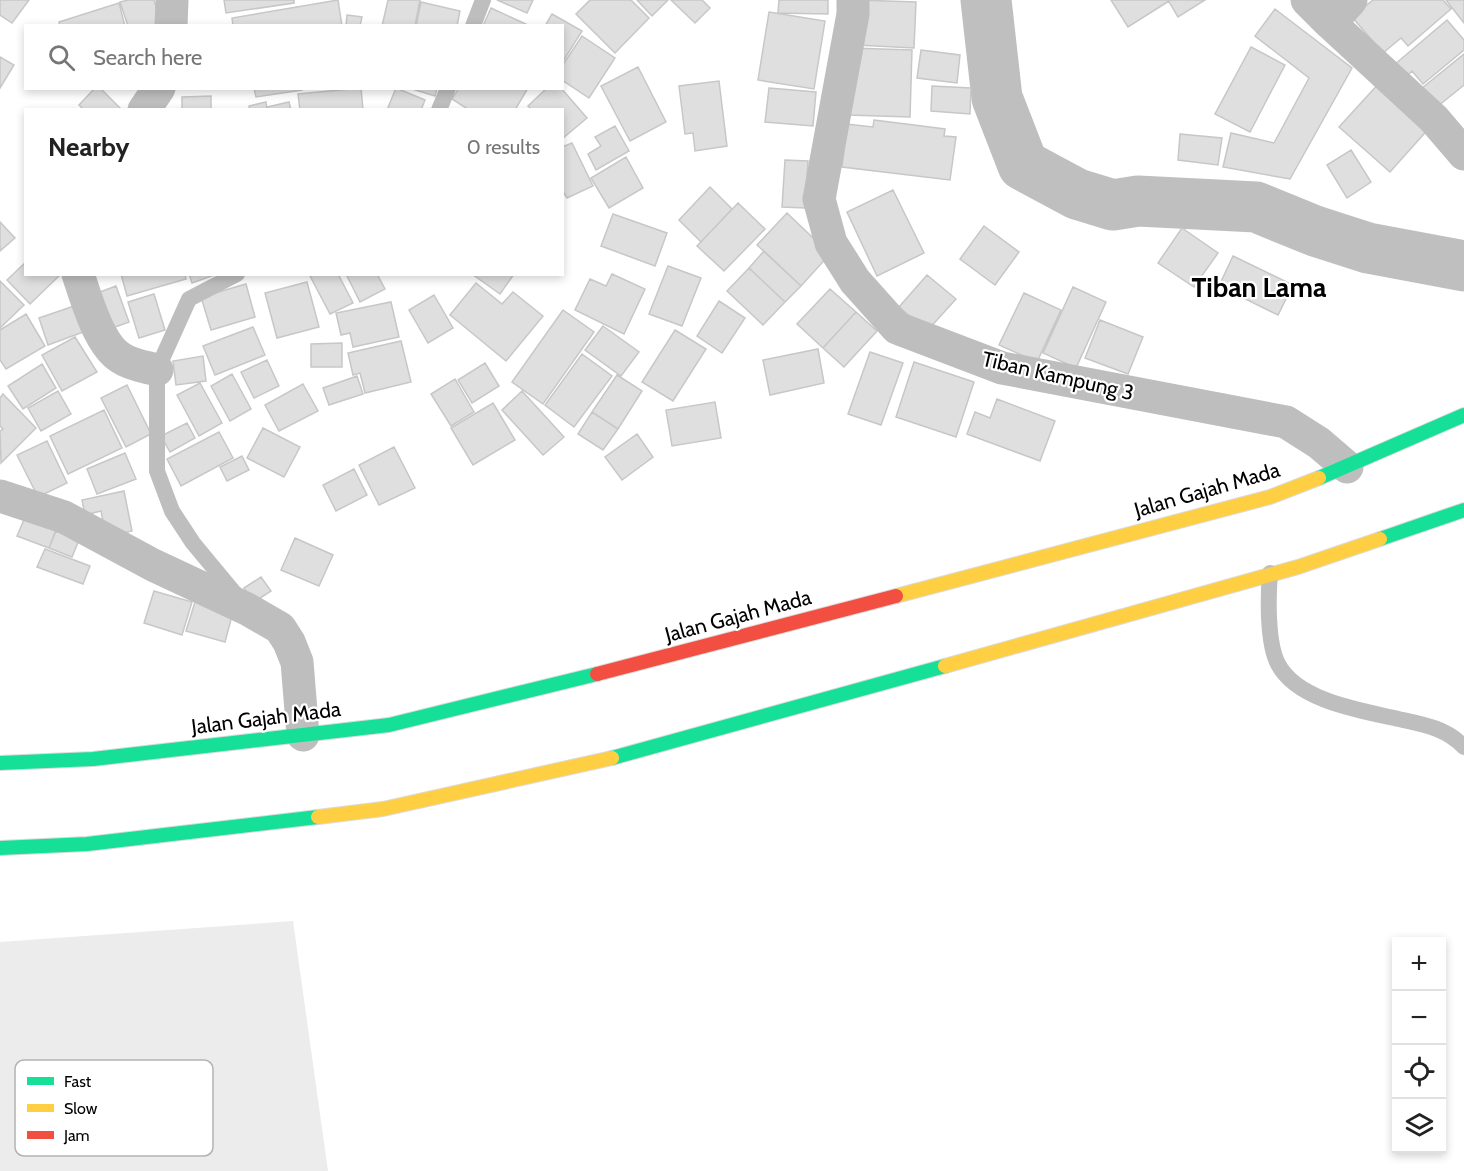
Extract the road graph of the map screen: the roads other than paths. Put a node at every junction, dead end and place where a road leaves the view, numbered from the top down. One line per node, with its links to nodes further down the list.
1 (172, 0): 6 (street)
2 (483, 0): 7 (lane)
3 (852, 0): 17 (street, Tiban Kampung 3)
4 (1307, 0): 5 (street)
5 (1341, 12): 12 (street)
6 (171, 24)
7 (474, 24)
8 (158, 90): 10 (street)
9 (447, 90): 11 (lane)
10 (145, 108)
11 (440, 108)
12 (1464, 154)
13 (79, 276): 15 (street)
14 (233, 276): 15 (lane)
15 (157, 370): 21 (lane)
16 (1464, 415): 17 (highway, Jalan Gajah Mada)
17 (1347, 467): 22 (highway, Jalan Gajah Mada)
18 (0, 496): 21 (street)
19 (1464, 510): 20 (highway)
20 (1270, 573): 23 (lane); 25 (highway)
21 (247, 609): 22 (street)
22 (303, 735): 24 (highway, Jalan Gajah Mada)
23 (1464, 747)
24 (0, 763)
25 (0, 848)

